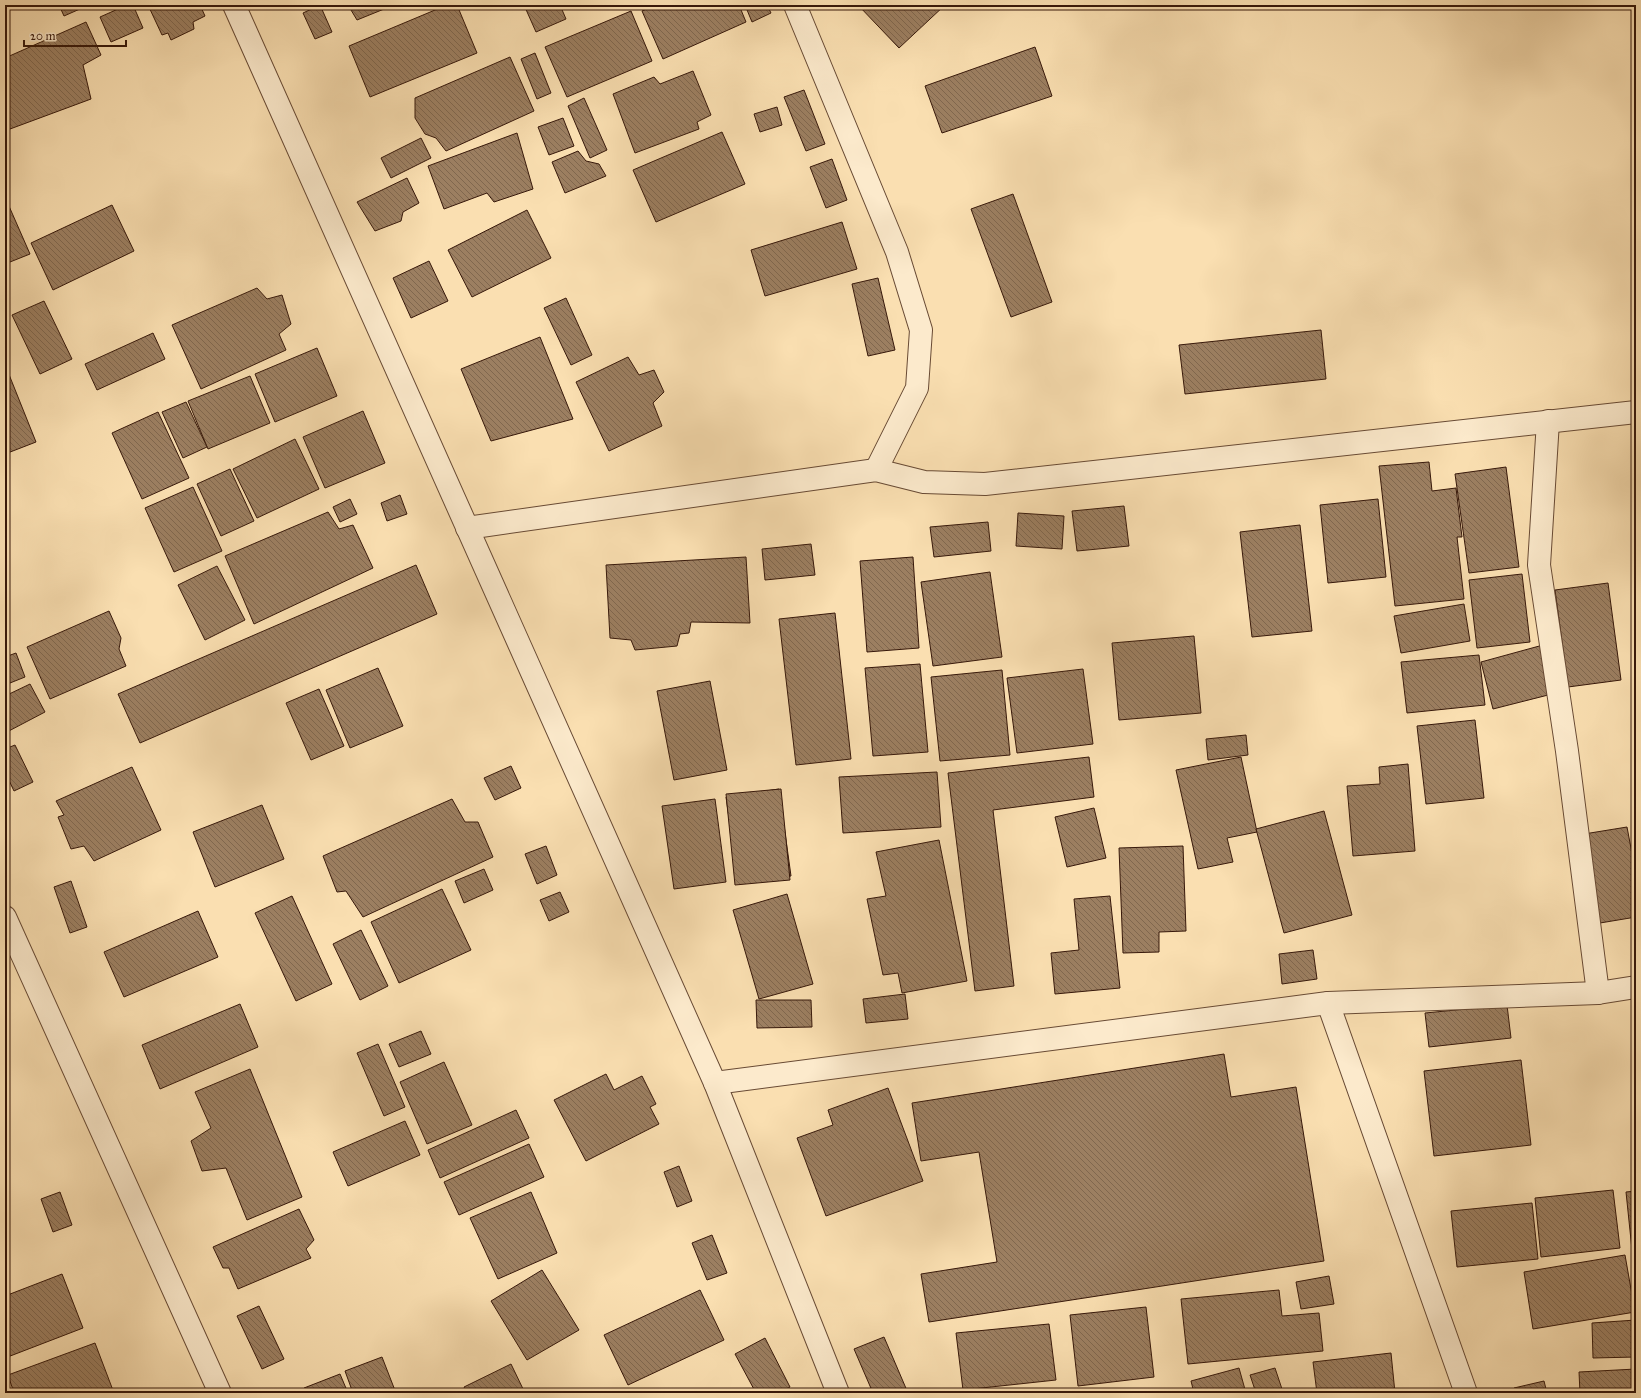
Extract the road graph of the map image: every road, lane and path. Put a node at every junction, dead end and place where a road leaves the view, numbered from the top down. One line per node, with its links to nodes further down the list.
1 (234, 5): 6 (street)
2 (795, 5): 5 (street)
3 (1636, 412): 4 (street)
4 (1548, 421): 5 (street); 9 (street)
5 (876, 470): 6 (street)
6 (467, 528): 11 (street)
7 (5, 917): 12 (street)
8 (1636, 987): 9 (street)
9 (1598, 993): 10 (street)
10 (1328, 1003): 11 (street); 14 (street)
11 (715, 1083): 13 (street)
12 (220, 1393)
13 (838, 1393)
14 (1466, 1393)

